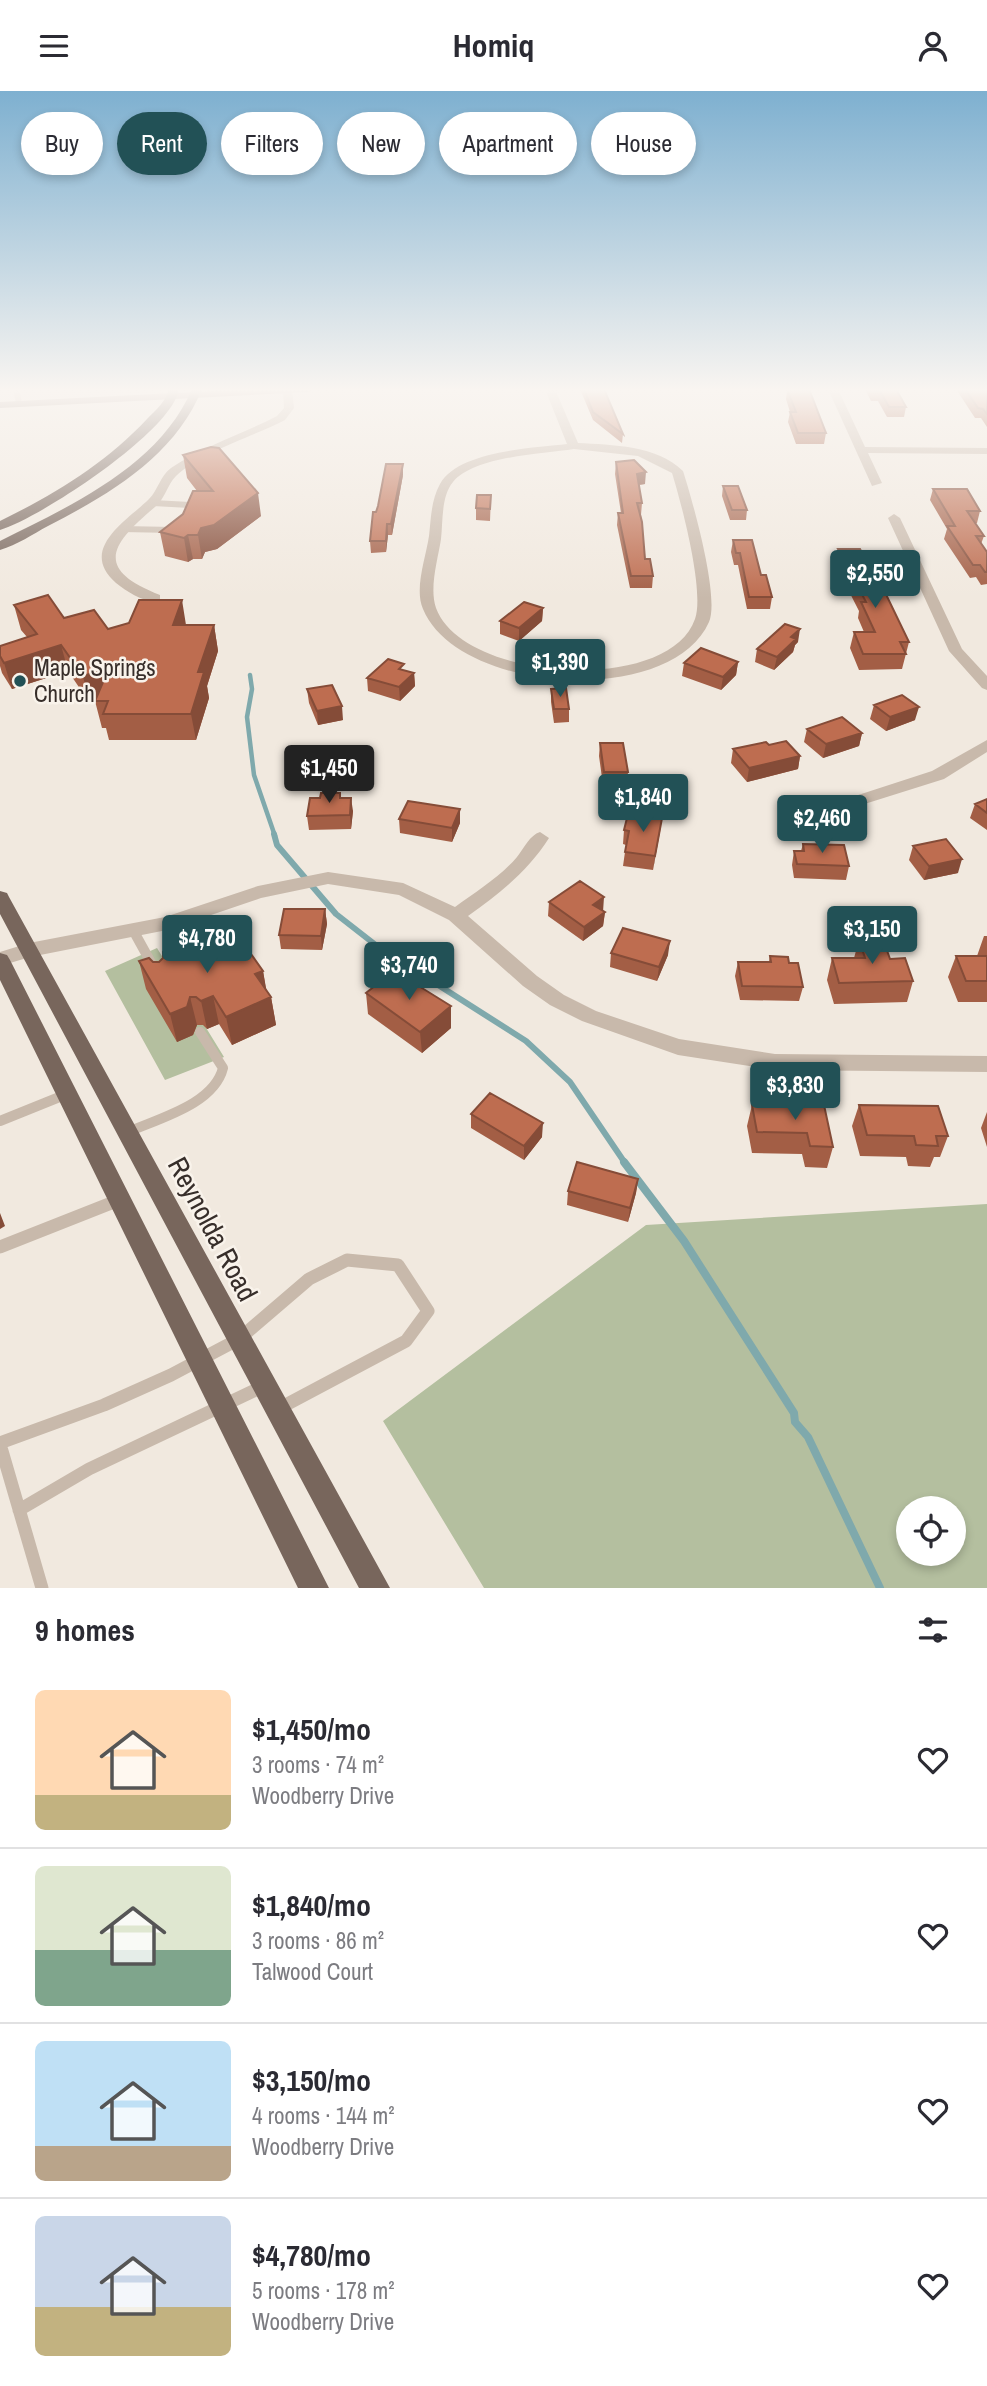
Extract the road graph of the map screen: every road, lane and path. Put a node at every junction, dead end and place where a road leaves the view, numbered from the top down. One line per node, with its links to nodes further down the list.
1 (114, 459): 11 (main road)
2 (145, 459): 14 (main road)
3 (199, 459): 8 (street)
4 (500, 459): 5 (street)
5 (651, 459)
6 (866, 459): 7 (street)
7 (876, 483)
8 (153, 503): 9 (lane); 13 (street)
9 (190, 515)
10 (894, 518): 16 (street)
11 (0, 526)
12 (184, 526): 13 (lane)
13 (122, 529): 15 (street)
14 (0, 546)
15 (155, 598)
16 (987, 685)
17 (987, 745): 18 (street)
18 (855, 802)
19 (540, 838): 21 (street)
20 (0, 897): 23 (main road, Reynolda Road)
21 (456, 915): 22 (street); 27 (street)
22 (132, 930): 23 (street); 25 (lane)
23 (29, 950): 24 (street); 30 (main road, Reynolda Road)
24 (0, 960): 28 (main road)
25 (163, 983)
26 (200, 1032): 30 (lane)
27 (987, 1064)
28 (67, 1094): 29 (lane); 31 (main road)
29 (0, 1121)
30 (128, 1132): 33 (main road, Reynolda Road)
31 (120, 1199): 32 (lane); 34 (main road)
32 (0, 1247)
33 (239, 1339): 34 (lane); 35 (main road, Reynolda Road); 37 (lane)
34 (200, 1359): 36 (main road); 38 (lane)
35 (264, 1386): 36 (lane); 37 (main road, Reynolda Road)
36 (223, 1406): 39 (lane); 41 (main road)
37 (278, 1409): 42 (main road, Reynolda Road)
38 (0, 1443): 39 (lane)
39 (19, 1510): 40 (lane)
40 (42, 1588)
41 (314, 1588)
42 (375, 1588)

